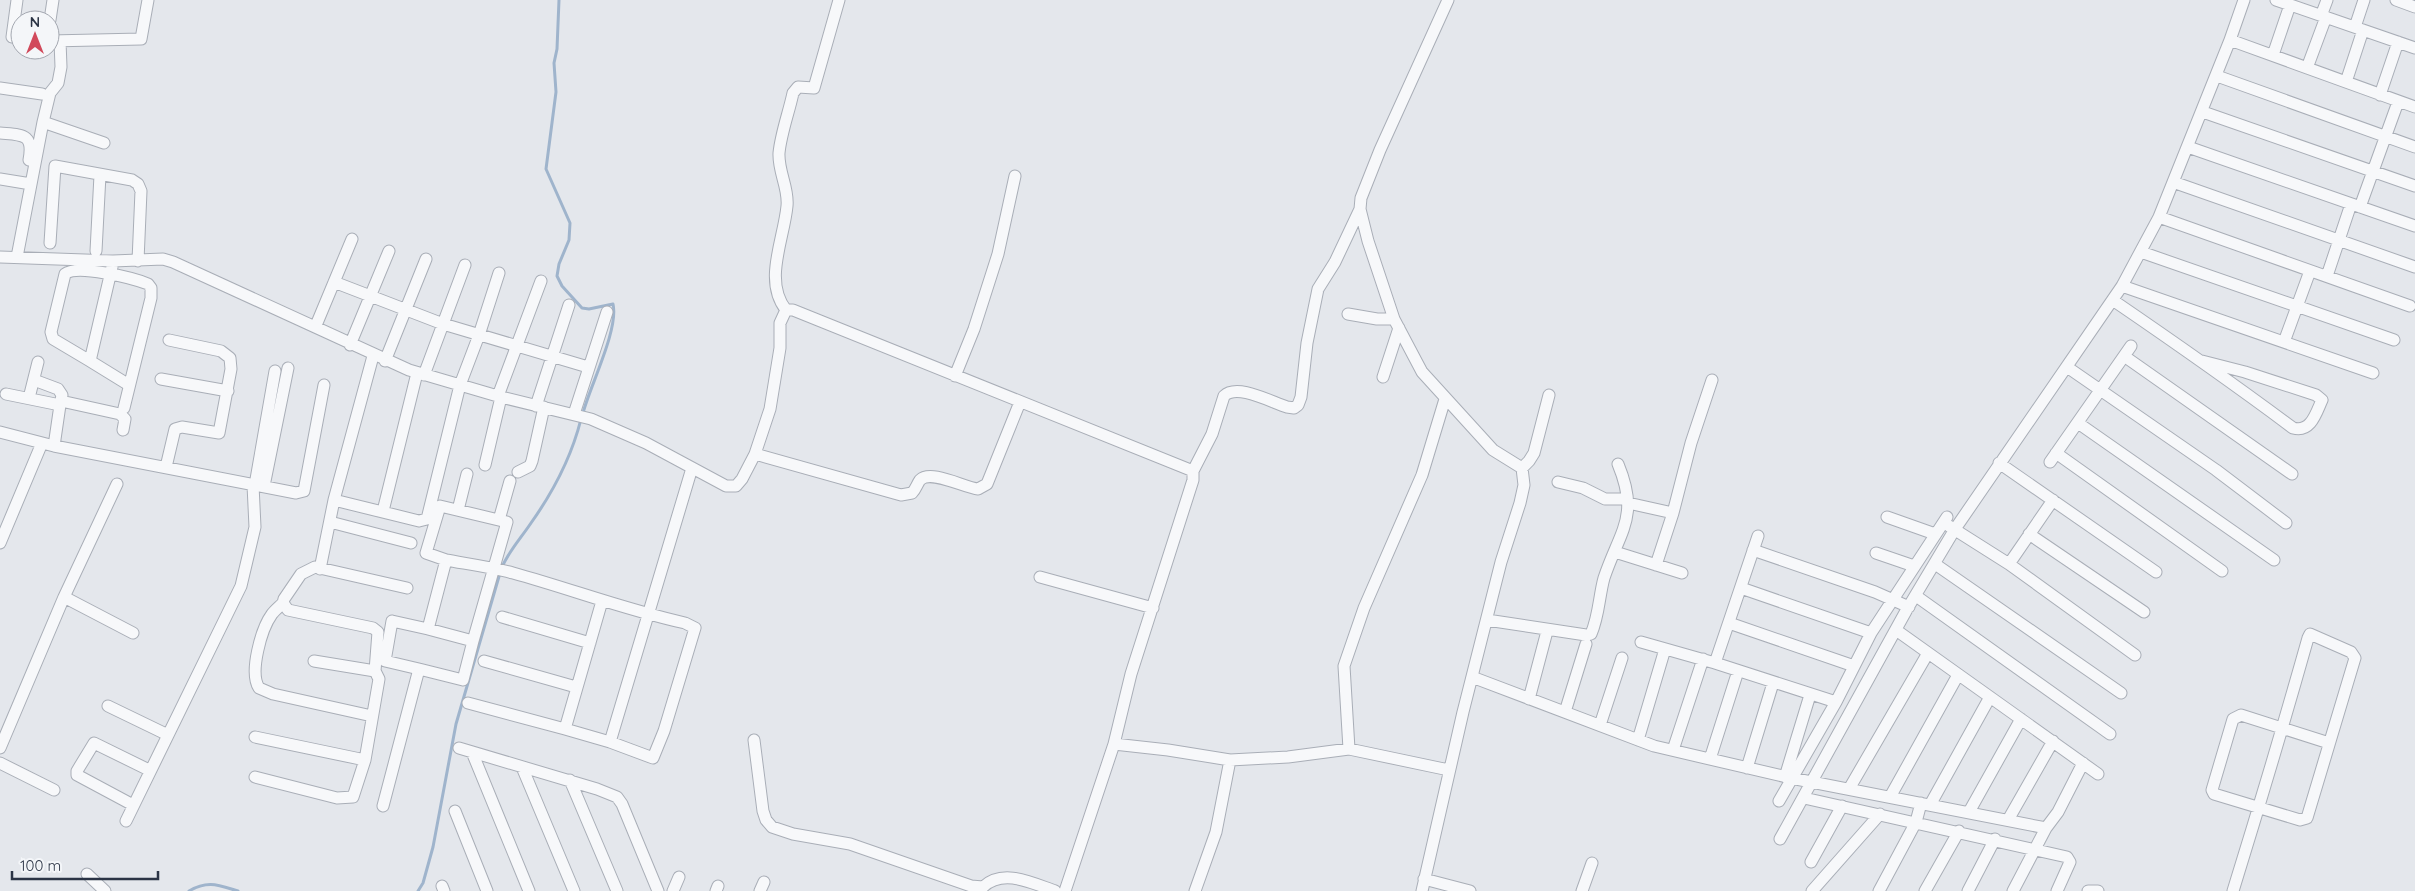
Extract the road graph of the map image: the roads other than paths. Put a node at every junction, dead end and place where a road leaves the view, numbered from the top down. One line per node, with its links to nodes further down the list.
1 (148, 0): 13 (street)
2 (839, 0): 72 (street)
3 (1448, 0): 43 (street)
4 (2244, 0): 12 (street)
5 (2327, 0): 10 (street)
6 (2364, 0): 11 (street)
7 (2396, 0): 9 (street)
8 (2283, 2): 10 (street); 16 (street)
9 (2415, 7)
10 (2323, 16): 11 (street); 18 (street)
11 (2359, 29): 14 (street); 20 (street)
12 (2230, 40): 16 (street); 19 (street)
13 (60, 41)
14 (2398, 42): 15 (street); 23 (street)
15 (2415, 48)
16 (2273, 55): 18 (street)
17 (59, 60): 27 (street)
18 (2307, 68): 20 (street)
19 (2217, 76): 26 (street); 29 (street)
20 (2346, 82): 23 (street)
21 (0, 88): 22 (street)
22 (42, 94)
23 (2380, 95): 24 (street)
24 (2398, 102): 25 (street); 29 (street)
25 (2415, 107)
26 (2202, 112): 32 (street); 35 (street)
27 (43, 122): 30 (street); 33 (street)
28 (0, 133): 40 (street)
29 (2385, 136): 31 (street); 35 (street)
30 (104, 143)
31 (2415, 146)
32 (2188, 147): 39 (street); 42 (street)
33 (36, 162): 34 (street); 40 (street)
34 (55, 166): 36 (street); 48 (street)
35 (2373, 171): 41 (street); 42 (street)
36 (100, 176): 49 (street); 56 (street)
37 (1015, 176): 96 (street)
38 (0, 179): 40 (street)
39 (2173, 182): 44 (street); 47 (street)
40 (28, 183): 53 (street)
41 (2415, 186)
42 (2355, 205): 45 (street); 47 (street)
43 (1360, 209): 77 (street); 128 (street)
44 (2159, 217): 51 (street); 59 (street)
45 (2415, 226)
46 (352, 239): 64 (street)
47 (2339, 240): 58 (street); 62 (street)
48 (50, 243)
49 (96, 251)
50 (389, 251): 66 (street)
51 (2141, 252): 65 (street); 69 (street)
52 (0, 257): 53 (street)
53 (16, 257): 55 (street)
54 (426, 259): 71 (street)
55 (113, 261): 56 (street); 61 (street)
56 (138, 261): 82 (street)
57 (465, 266): 76 (street)
58 (2415, 267)
59 (2310, 270): 62 (street); 69 (street)
60 (499, 273): 78 (street)
61 (111, 274): 86 (street); 86 (street); 101 (street)
62 (2326, 276): 70 (street)
63 (541, 281): 83 (street)
64 (334, 282): 66 (street); 75 (street)
65 (2122, 286): 67 (street); 81 (street)
66 (370, 296): 71 (street); 82 (street)
67 (2114, 301): 88 (street); 91 (street)
68 (569, 305): 85 (street)
69 (2297, 306): 80 (street); 81 (street)
70 (2410, 306)
71 (405, 310): 76 (street); 87 (street)
72 (786, 310): 96 (street); 121 (street)
73 (607, 312): 90 (street)
74 (1348, 314): 77 (street)
75 (317, 323)
76 (443, 324): 78 (street); 95 (street)
77 (1397, 324): 97 (street); 110 (street)
78 (480, 335): 83 (street); 103 (street)
79 (169, 340): 105 (street)
80 (2394, 340)
81 (2284, 342): 94 (street)
82 (350, 345): 84 (street)
83 (516, 346): 85 (street); 108 (street)
84 (373, 356): 87 (street); 136 (street)
85 (552, 356): 90 (street); 113 (street)
86 (90, 361): 101 (street)
87 (386, 361): 95 (street)
88 (2202, 361): 88 (street)
89 (38, 362): 99 (street)
90 (588, 367): 115 (street)
91 (2067, 367): 104 (street); 122 (street)
92 (288, 368): 135 (street)
93 (275, 371): 135 (street)
94 (2373, 373)
95 (421, 374): 103 (street); 140 (street)
96 (955, 376): 111 (street)
97 (1383, 377)
98 (161, 379): 105 (street)
99 (34, 380): 109 (street); 112 (street)
100 (1712, 380): 141 (street)
101 (130, 385): 114 (street)
102 (324, 385): 135 (street)
103 (460, 385): 108 (street); 140 (street)
104 (2101, 390): 116 (street); 131 (street); 145 (street)
105 (228, 391): 125 (street)
106 (6, 394): 109 (street)
107 (1549, 395): 127 (street)
108 (499, 396): 113 (street); 124 (street)
109 (29, 398): 112 (street)
110 (1445, 398): 127 (street); 230 (street)
111 (1020, 402): 121 (street); 128 (street)
112 (61, 403): 117 (street); 120 (street)
113 (540, 406): 115 (street); 129 (street)
114 (124, 408)
115 (579, 415): 126 (street)
116 (2078, 423): 156 (street); 163 (street)
117 (123, 430)
118 (0, 432): 119 (street)
119 (42, 444): 120 (street); 150 (street)
120 (54, 446): 125 (street)
121 (755, 454): 126 (street)
122 (1999, 463): 137 (street); 146 (street)
123 (1618, 464): 138 (street)
124 (485, 465)
125 (166, 467): 135 (street)
126 (692, 468): 177 (street)
127 (1522, 468): 179 (street)
128 (1193, 471): 175 (street)
129 (518, 472)
130 (467, 474): 139 (street)
131 (2292, 474)
132 (510, 482): 143 (street)
133 (1558, 482): 138 (street)
134 (117, 484): 170 (street)
135 (258, 485): 220 (street)
136 (334, 500): 140 (street); 144 (street)
137 (2052, 500): 148 (street); 164 (street)
138 (1628, 501): 141 (street); 153 (street)
139 (458, 510): 143 (street); 155 (street)
140 (383, 512)
141 (1673, 513): 159 (street)
142 (1887, 517): 147 (street)
143 (499, 520): 162 (street)
144 (330, 522): 151 (street); 161 (street)
145 (2286, 523)
146 (1955, 529): 147 (street); 157 (street); 158 (street)
147 (1936, 534): 160 (street)
148 (2029, 534): 158 (street); 176 (street)
149 (1758, 536): 152 (street)
150 (0, 543)
151 (412, 543)
152 (1753, 550): 168 (street); 171 (street)
153 (1615, 552): 159 (street); 179 (street)
154 (1876, 553): 160 (street)
155 (446, 560): 162 (street); 181 (street)
156 (2274, 560)
157 (1935, 564): 169 (street); 206 (street)
158 (2009, 564): 192 (street)
159 (1656, 565): 165 (street)
160 (1914, 566): 171 (street)
161 (320, 569): 167 (street); 173 (street)
162 (499, 570): 172 (street); 186 (street)
163 (2222, 571)
164 (2156, 572)
165 (1682, 573)
166 (1040, 576): 175 (street)
167 (407, 588)
168 (1740, 588): 180 (street); 184 (street)
169 (1916, 596): 174 (street); 219 (street)
170 (64, 597): 183 (street); 228 (street)
171 (1892, 599): 174 (street); 184 (street)
172 (602, 601): 177 (street); 188 (street)
173 (283, 603): 200 (street); 214 (street)
174 (1909, 606): 182 (street)
175 (1153, 608): 227 (street)
176 (2144, 612)
177 (650, 615): 225 (street); 225 (street)
178 (502, 617): 188 (street)
179 (1487, 620): 203 (street)
180 (1728, 623): 197 (street); 198 (street)
181 (428, 629): 186 (street); 199 (street)
182 (1896, 630): 191 (street); 246 (street)
183 (133, 633)
184 (1871, 633): 198 (street)
185 (1546, 635): 209 (street)
186 (473, 641): 199 (street)
187 (1641, 642): 190 (street)
188 (590, 643): 205 (street)
189 (1586, 644): 213 (street)
190 (1665, 649): 194 (street); 223 (street)
191 (1928, 653): 202 (street); 247 (street)
192 (2136, 655)
193 (1622, 658): 216 (street)
194 (1703, 659): 197 (street); 231 (street)
195 (314, 661): 200 (street)
196 (484, 661): 205 (street)
197 (1715, 663): 201 (street)
198 (1854, 666): 210 (street)
199 (419, 669): 254 (street)
200 (375, 671): 214 (street)
201 (1738, 671): 204 (street); 233 (street)
202 (1958, 674): 208 (street); 249 (street)
203 (1472, 678): 209 (street); 241 (street)
204 (1773, 683): 207 (street); 239 (street)
205 (576, 687): 217 (street)
206 (2121, 693)
207 (1810, 695): 210 (street); 244 (street)
208 (1990, 697): 215 (street); 252 (street)
209 (1529, 698): 213 (street)
210 (1836, 702): 244 (street)
211 (468, 703): 217 (street)
212 (108, 706): 220 (street)
213 (1565, 712): 216 (street)
214 (372, 716): 234 (street)
215 (2021, 719): 224 (street); 258 (street)
216 (1600, 725): 223 (street)
217 (565, 729): 225 (street)
218 (2282, 729): 226 (street); 226 (street); 256 (street); 256 (street)
219 (2110, 734)
220 (168, 735): 240 (street)
221 (255, 736): 234 (street)
222 (754, 740): 273 (street)
223 (1638, 740): 231 (street)
224 (2053, 741): 237 (street); 260 (street)
225 (610, 742)
226 (2329, 743): 256 (street)
227 (1114, 744): 235 (street); 282 (street)
228 (0, 748)
229 (459, 748): 232 (street)
230 (1349, 748): 235 (street); 241 (street)
231 (1672, 750): 233 (street)
232 (472, 752): 238 (street); 276 (street)
233 (1710, 759): 239 (street)
234 (364, 760): 243 (street)
235 (1230, 760): 283 (street)
236 (0, 763): 248 (street)
237 (2083, 763): 242 (street); 263 (street)
238 (522, 767): 245 (street); 277 (street)
239 (1747, 768): 244 (street)
240 (150, 770): 253 (street); 253 (street)
241 (1448, 770): 272 (street)
242 (2098, 774)
243 (255, 777)
244 (1788, 778): 246 (street); 251 (street)
245 (570, 780): 278 (street); 279 (street)
246 (1812, 782): 247 (street); 250 (street)
247 (1849, 789): 249 (street)
248 (54, 790)
249 (1890, 797): 252 (street)
250 (1804, 798): 255 (street); 265 (street)
251 (1779, 801)
252 (1925, 804): 258 (street); 262 (street)
253 (133, 805): 261 (street)
254 (383, 806)
255 (1842, 806): 259 (street); 268 (street)
256 (2258, 807): 295 (street)
257 (455, 811): 275 (street)
258 (1969, 812): 260 (street)
259 (1880, 814): 262 (street); 287 (street)
260 (2008, 820): 263 (street)
261 (126, 821)
262 (1916, 822): 264 (street); 288 (street)
263 (2046, 828): 267 (street)
264 (1958, 831): 266 (street); 289 (street)
265 (1780, 839)
266 (1995, 839): 267 (street); 290 (street)
267 (2035, 848): 291 (street); 292 (street)
268 (1811, 862)
269 (1592, 863): 286 (street)
270 (87, 874): 274 (street)
271 (680, 877): 280 (street)
272 (1424, 879): 284 (street); 285 (street)
273 (983, 889): 281 (street)
274 (105, 891)
275 (487, 891)
276 (529, 891)
277 (574, 891)
278 (617, 891)
279 (658, 891)
280 (674, 891)
281 (1055, 891)
282 (1065, 891)
283 (1195, 891)
284 (1422, 891)
285 (1470, 891)
286 (1582, 891)
287 (1812, 891)
288 (1879, 891)
289 (1925, 891)
290 (1968, 891)
291 (2013, 891)
292 (2057, 891)
293 (2088, 891): 294 (street)
294 (2098, 891)
295 (2233, 891)

